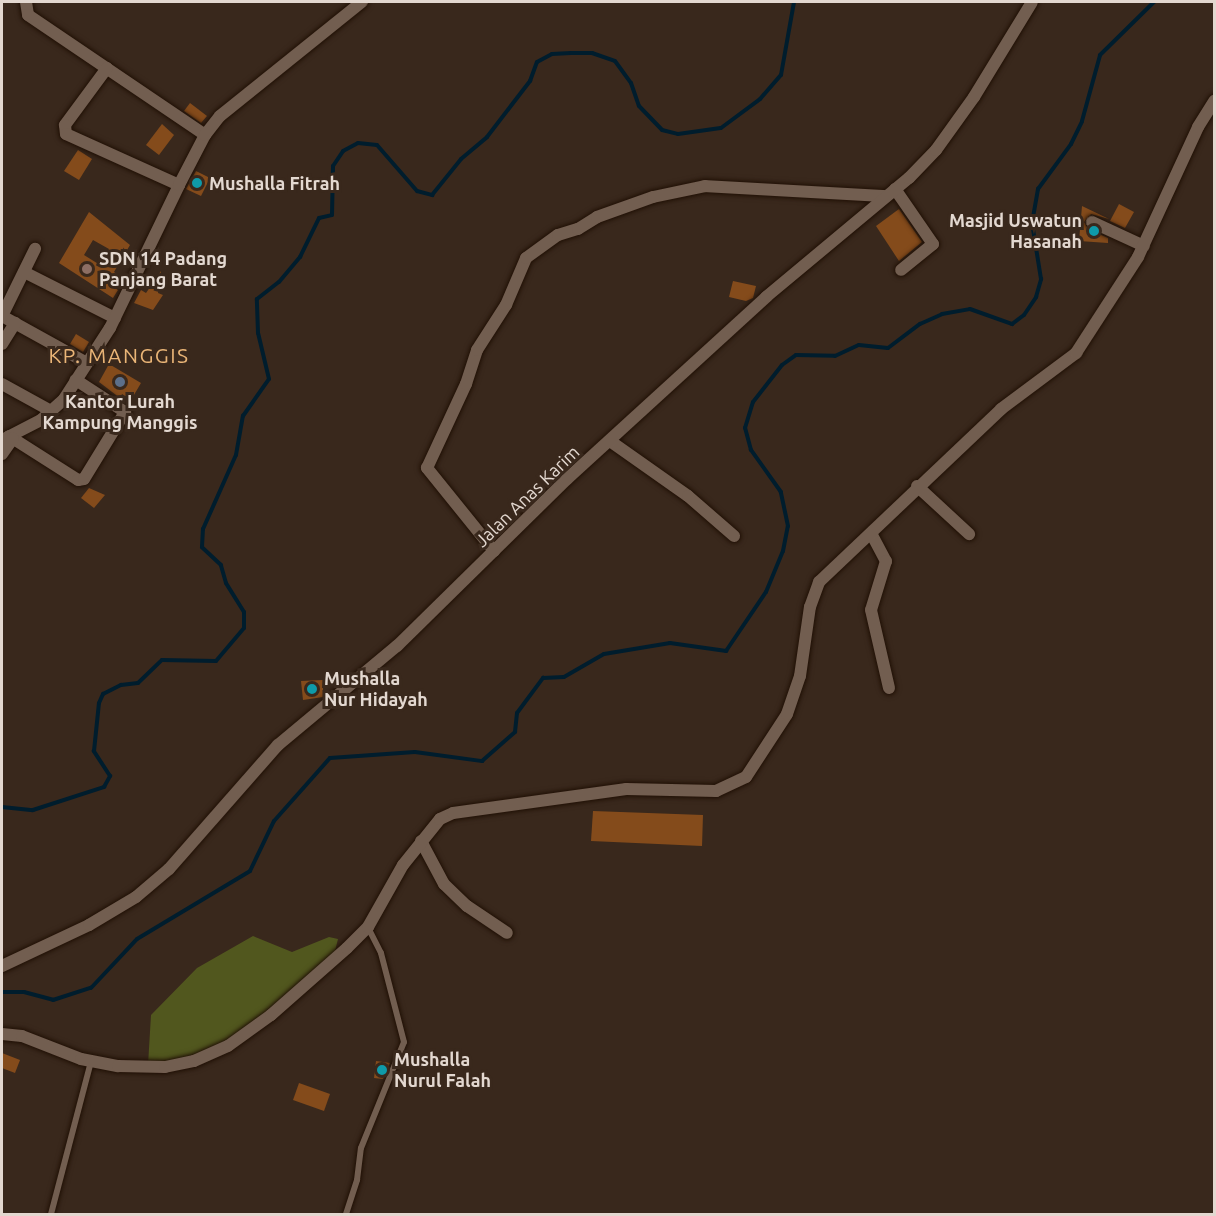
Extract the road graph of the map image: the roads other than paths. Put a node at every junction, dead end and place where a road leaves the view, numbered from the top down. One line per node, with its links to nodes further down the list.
1 (26, 2): 4 (street)
2 (362, 2): 6 (street)
3 (1032, 2): 8 (street, Jalan Anas Karim)
4 (107, 68): 6 (street); 7 (street)
5 (1215, 100): 10 (street)
6 (205, 135): 7 (street)
7 (179, 184): 15 (street)
8 (890, 192): 12 (street); 23 (street, Jalan Anas Karim); 29 (street)
9 (1092, 222): 10 (street)
10 (1144, 246): 25 (street)
11 (35, 249): 13 (street)
12 (901, 270)
13 (24, 272): 14 (street); 15 (street)
14 (2, 316): 16 (street)
15 (115, 318): 18 (street)
16 (15, 323): 17 (street); 18 (street)
17 (2, 344)
18 (87, 363): 19 (street)
19 (76, 380): 21 (street); 22 (street)
20 (2, 384): 21 (street)
21 (51, 411): 22 (street)
22 (8, 438): 24 (street)
23 (610, 441): 28 (street); 29 (street, Jalan Anas Karim)
24 (2, 454)
25 (917, 486): 26 (street); 27 (street)
26 (969, 534)
27 (872, 535): 30 (street); 31 (street)
28 (734, 536)
29 (494, 551): 34 (street, Jalan Anas Karim)
30 (889, 688)
31 (421, 841): 32 (street); 33 (street)
32 (368, 927): 36 (street); 38 (lane)
33 (507, 933)
34 (2, 966)
35 (2, 1034): 36 (street)
36 (91, 1061): 37 (lane)
37 (51, 1214)
38 (346, 1215)

